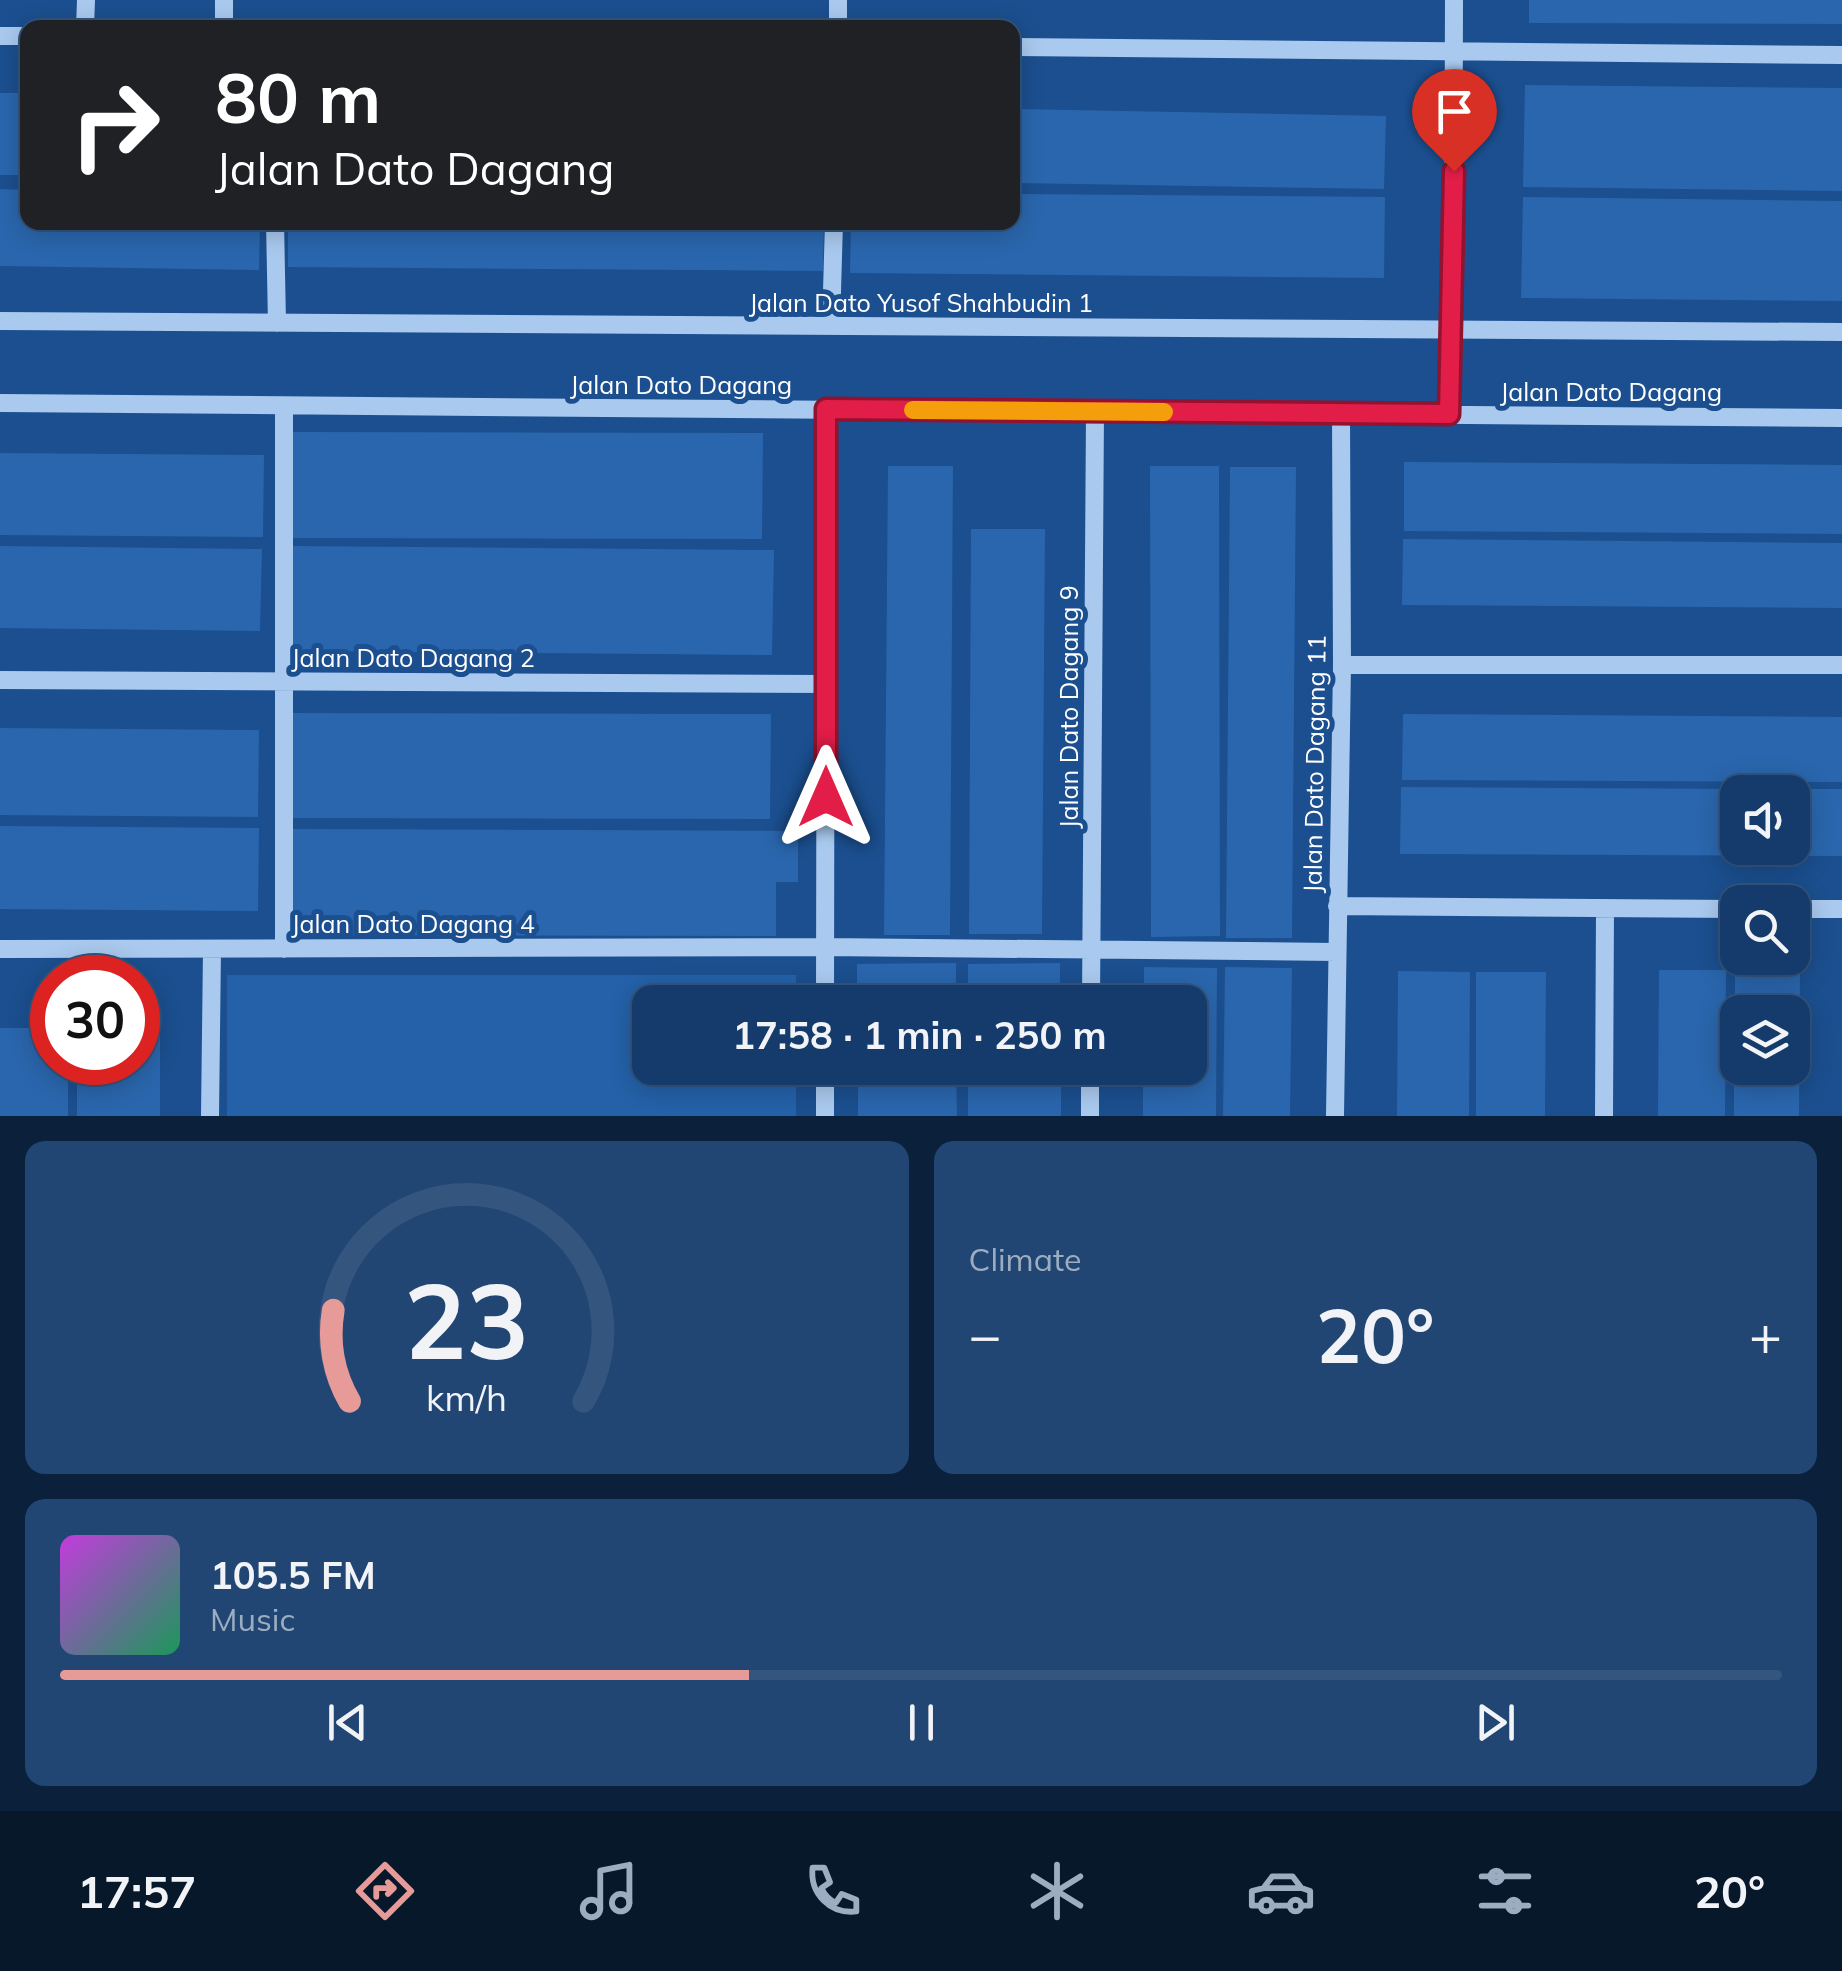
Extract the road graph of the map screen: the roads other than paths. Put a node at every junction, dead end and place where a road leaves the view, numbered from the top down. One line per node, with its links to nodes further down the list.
1 (1454, 0): 3 (street)
2 (1020, 47): 3 (street)
3 (1454, 52): 4 (street); 10 (street)
4 (1842, 56)
5 (275, 230): 8 (street)
6 (834, 230): 9 (street)
7 (0, 321): 8 (street, Jalan Dato Yusof Shahbudin 1)
8 (277, 323): 9 (street, Jalan Dato Yusof Shahbudin 1)
9 (832, 326): 10 (street, Jalan Dato Yusof Shahbudin 1)
10 (1453, 330): 11 (street, Jalan Dato Yusof Shahbudin 1); 17 (street)
11 (1842, 332)
12 (0, 402): 13 (street, Jalan Dato Dagang)
13 (284, 407): 14 (street, Jalan Dato Dagang); 22 (street)
14 (826, 409): 15 (street, Jalan Dato Dagang); 23 (street)
15 (1095, 411): 16 (street, Jalan Dato Dagang); 33 (street, Jalan Dato Dagang 9)
16 (1342, 414): 17 (street, Jalan Dato Dagang); 19 (street, Jalan Dato Dagang 11)
17 (1449, 414): 18 (street, Jalan Dato Dagang)
18 (1842, 418)
19 (1342, 665): 20 (street); 24 (street, Jalan Dato Dagang 11)
20 (1842, 665)
21 (0, 680): 22 (street, Jalan Dato Dagang 2)
22 (284, 682): 23 (street, Jalan Dato Dagang 2); 31 (street)
23 (826, 684): 29 (street)
24 (1337, 906): 25 (street); 34 (street, Jalan Dato Dagang 11)
25 (1606, 908): 26 (street); 43 (street)
26 (1720, 908)
27 (1810, 909): 28 (street)
28 (1842, 909)
29 (826, 947): 31 (street, Jalan Dato Dagang 4); 33 (street, Jalan Dato Dagang 4); 35 (street)
30 (212, 949): 31 (street, Jalan Dato Dagang 4); 32 (street, Jalan Dato Dagang 4); 39 (street)
31 (284, 949)
32 (0, 950)
33 (1091, 950): 34 (street, Jalan Dato Dagang 4); 36 (street, Jalan Dato Dagang 9)
34 (1336, 952): 42 (street, Jalan Dato Dagang 11)
35 (825, 985)
36 (1091, 985)
37 (825, 1085): 40 (street)
38 (1090, 1085): 41 (street)
39 (210, 1116)
40 (825, 1116)
41 (1090, 1116)
42 (1335, 1116)
43 (1604, 1116)

